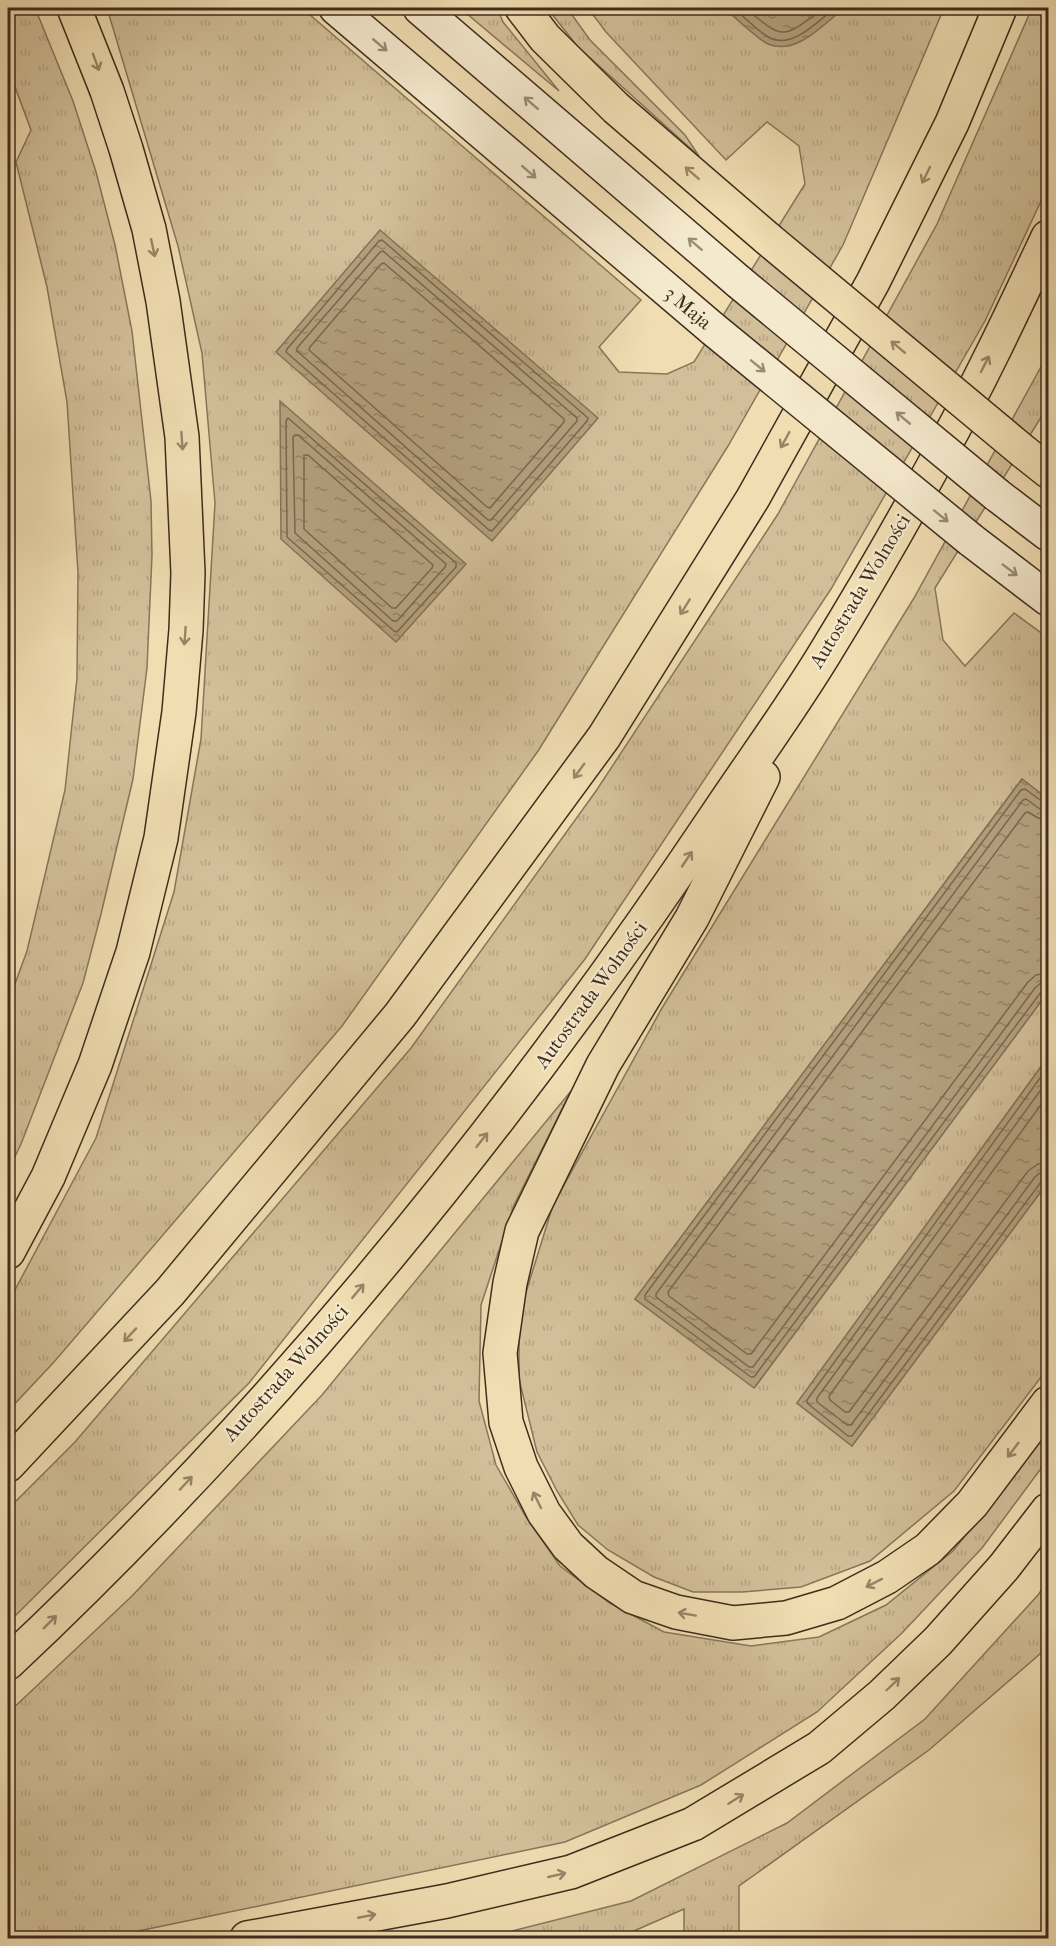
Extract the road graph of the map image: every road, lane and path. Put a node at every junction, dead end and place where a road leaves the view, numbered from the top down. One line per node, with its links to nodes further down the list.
1 (74, 8): 13 (highway, one-way to 13)
2 (336, 8): 11 (main road, 3 Maja, one-way to 11, bridge)
3 (420, 8): 10 (main road, one-way to 3, bridge)
4 (522, 8): 9 (highway, one-way to 4, bridge)
5 (977, 8): 7 (highway)
6 (1000, 8): 7 (highway)
7 (952, 123): 15 (highway, one-way to 15)
8 (1048, 237): 12 (highway, Autostrada Wolności, one-way to 8)
9 (1036, 461)
10 (1048, 534)
11 (1048, 599)
12 (824, 654): 14 (highway, one-way to 12); 17 (highway, Autostrada Wolności, one-way to 12)
13 (8, 1252)
14 (1048, 1403)
15 (8, 1465)
16 (1048, 1510): 18 (highway, one-way to 16)
17 (8, 1663)
18 (247, 1938)

